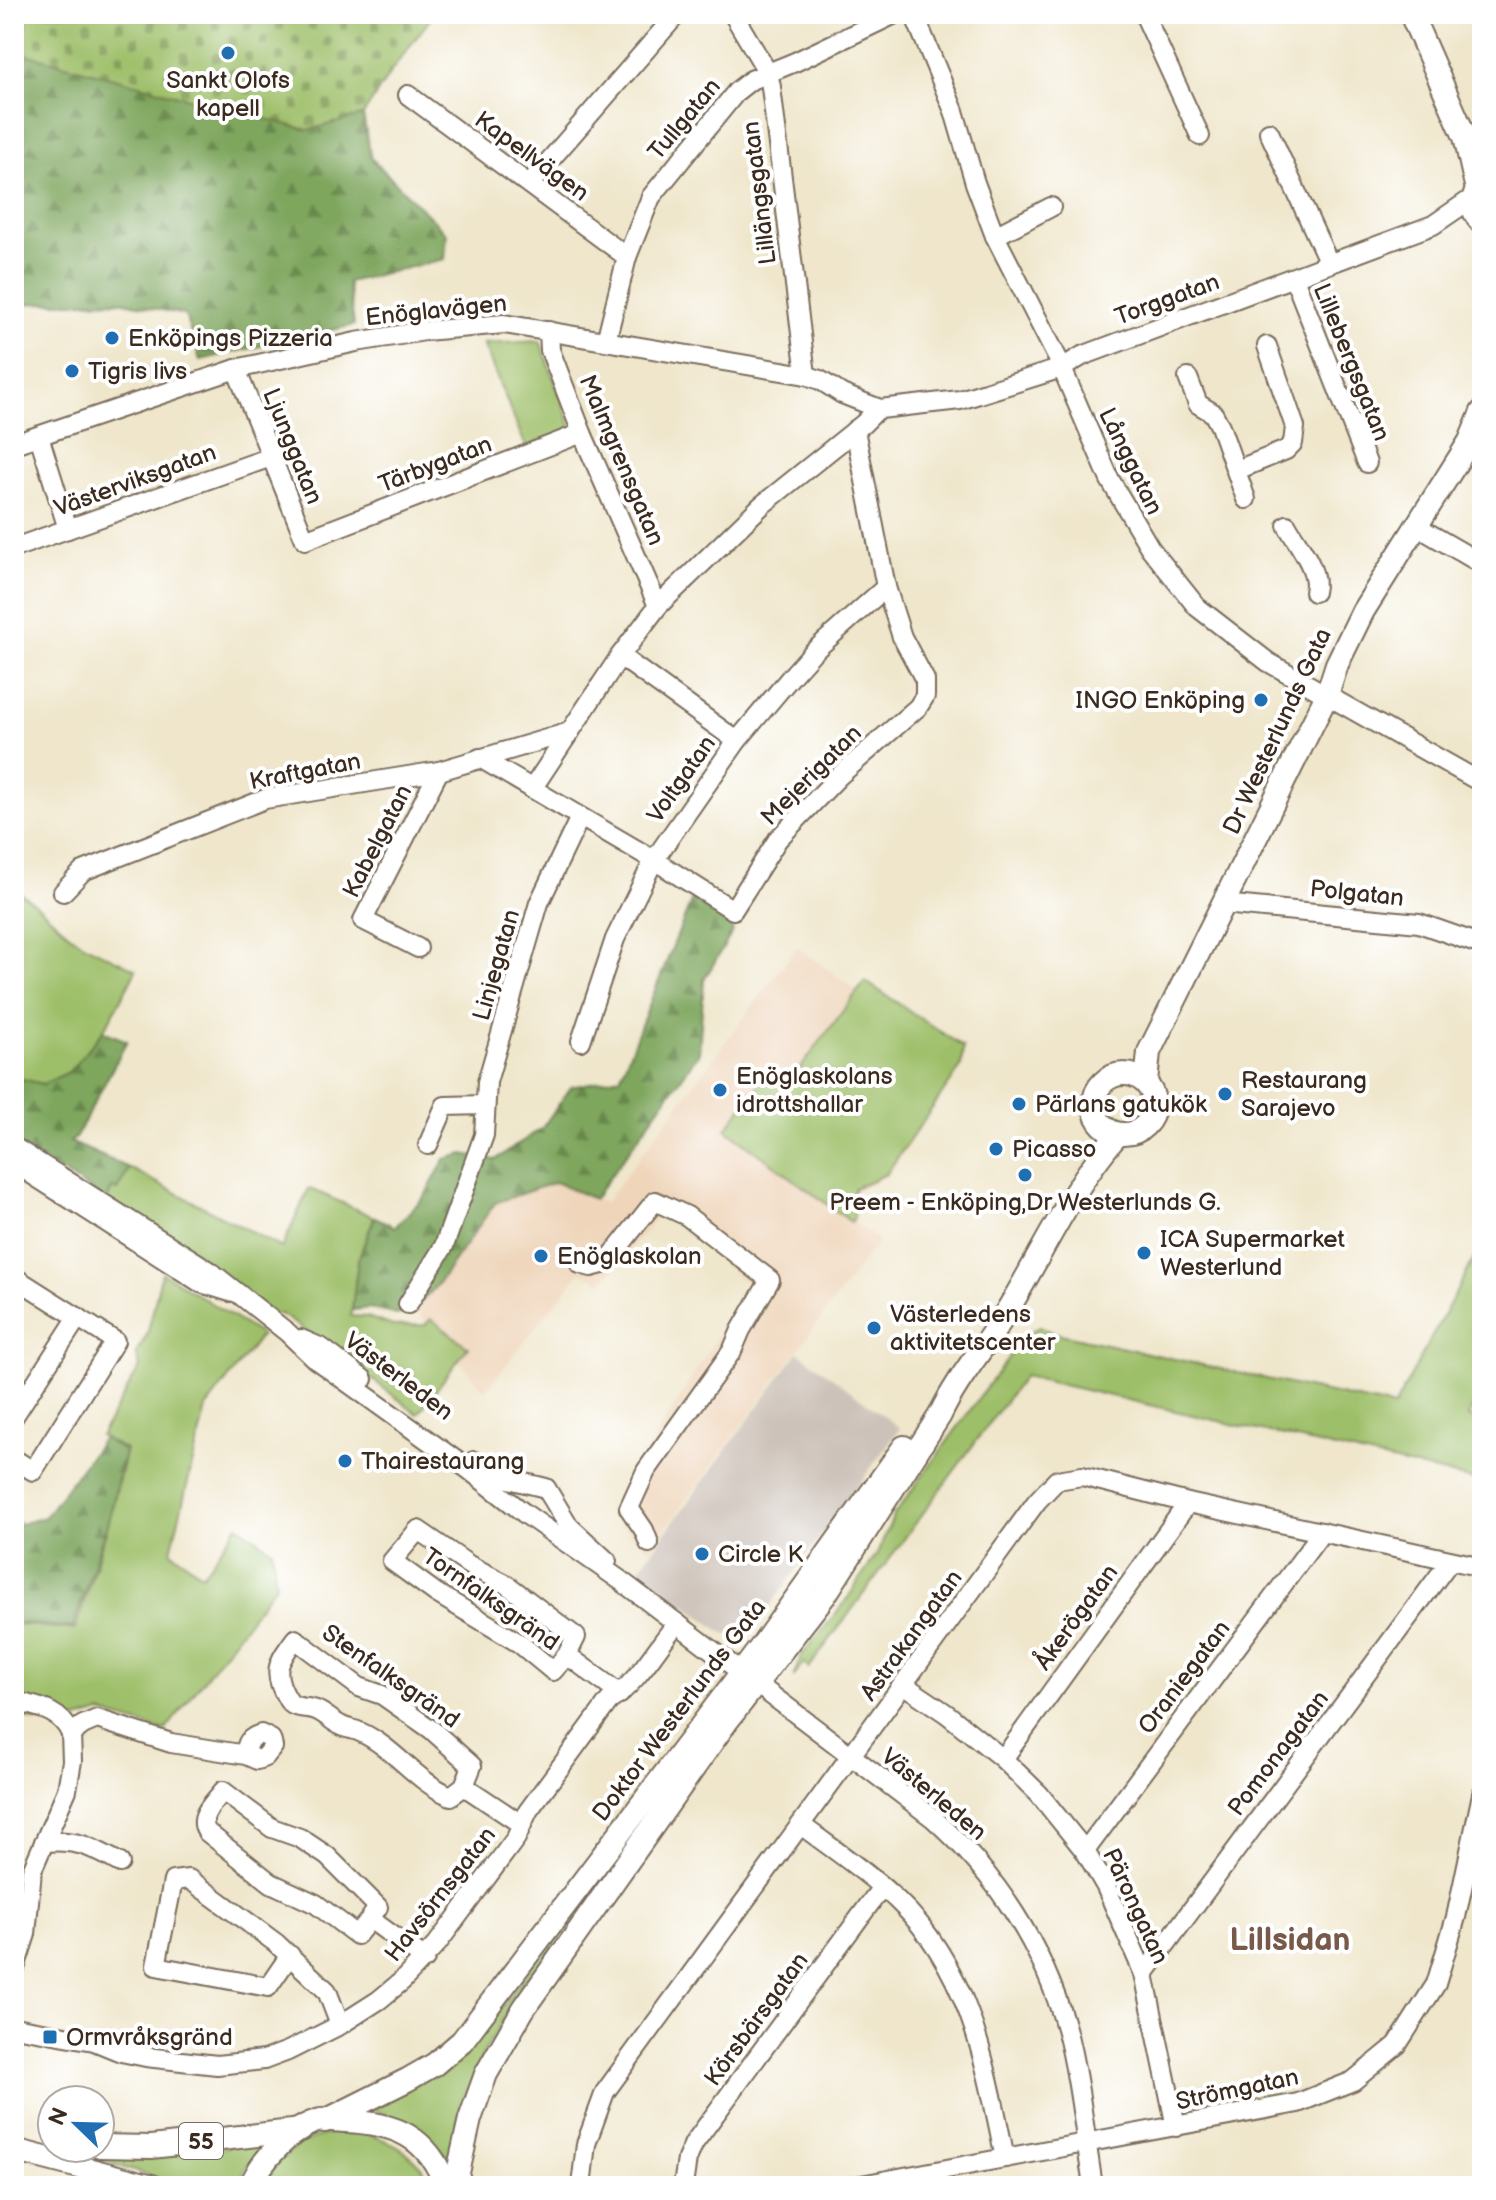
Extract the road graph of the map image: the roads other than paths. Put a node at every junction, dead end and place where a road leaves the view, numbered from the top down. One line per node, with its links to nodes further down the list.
1 (677, 14): 13 (street)
2 (733, 14): 7 (street, Lillängsgatan)
3 (895, 14): 7 (street, Tullgatan)
4 (914, 14): 18 (street, Långgatan)
5 (1144, 14): 10 (street)
6 (1411, 14): 11 (main road)
7 (768, 73): 19 (street, Tullgatan); 27 (street, Lillängsgatan)
8 (408, 95): 13 (street, Kapellvägen)
9 (1269, 132): 20 (street, Lillebergsgatan)
10 (1200, 136)
11 (1465, 137): 12 (main road); 14 (main road)
12 (1482, 156)
13 (530, 183): 19 (street, Kapellvägen)
14 (1478, 190): 16 (main road); 17 (street, Torggatan)
15 (1051, 207): 18 (street)
16 (1481, 223): 17 (street, Torggatan)
17 (1433, 225): 20 (street, Torggatan)
18 (995, 236): 25 (street, Långgatan)
19 (627, 257): 23 (street, Tullgatan)
20 (1329, 263): 21 (street, Torggatan)
21 (1294, 278): 25 (street, Torggatan); 37 (street, Lillebergsgatan)
22 (549, 331): 23 (street, Enöglavägen); 26 (street, Enöglavägen); 32 (street, Malmgrensgatan)
23 (606, 341): 27 (street, Enöglavägen)
24 (1267, 346): 38 (street)
25 (1062, 368): 29 (street, Torggatan); 50 (street, Långgatan)
26 (236, 369): 34 (street, Enöglavägen); 36 (street, Ljunggatan)
27 (806, 375): 29 (street, Enöglavägen)
28 (1188, 378): 38 (street)
29 (878, 409): 31 (street)
30 (1482, 412): 33 (main road, Dr Westerlunds Gata)
31 (855, 430): 46 (street); 48 (street)
32 (582, 433): 43 (street, Tärbygatan); 48 (street, Malmgrensgatan)
33 (1476, 434): 41 (main road, Dr Westerlunds Gata)
34 (39, 436): 35 (street, Enöglavägen); 42 (street)
35 (14, 444)
36 (271, 457): 42 (street, Västerviksgatan); 43 (street, Ljunggatan)
37 (1367, 463)
38 (1237, 470): 39 (street)
39 (1246, 499)
40 (1287, 525): 47 (street)
41 (1418, 527): 45 (street); 50 (main road, Dr Westerlunds Gata)
42 (68, 529): 44 (street, Västerviksgatan)
43 (305, 540)
44 (14, 548)
45 (1482, 564)
46 (886, 587): 52 (street, Voltgatan); 58 (street, Mejerigatan)
47 (1314, 592)
48 (658, 606): 49 (street)
49 (620, 656): 51 (street); 52 (street)
50 (1327, 695): 55 (street, Långgatan); 60 (main road, Dr Westerlunds Gata)
51 (570, 732): 53 (street, Kraftgatan); 56 (street)
52 (737, 741): 58 (street, Voltgatan)
53 (480, 758): 54 (street, Kraftgatan); 56 (street)
54 (439, 771): 59 (street, Kraftgatan); 62 (street, Kabelgatan)
55 (1482, 783)
56 (532, 789): 57 (street)
57 (580, 817): 58 (street); 65 (street, Linjegatan)
58 (654, 860): 63 (street, Voltgatan)
59 (63, 892)
60 (1223, 904): 61 (street, Polgatan); 64 (main road, Dr Westerlunds Gata)
61 (1482, 945)
62 (418, 948)
63 (581, 1041)
64 (1136, 1078): 66 (main road, Dr Westerlunds Gata); 66 (main road)
65 (485, 1105): 67 (street); 73 (street, Linjegatan)
66 (1110, 1130): 76 (main road, Dr Westerlunds Gata)
67 (428, 1145)
68 (14, 1147): 72 (street, Västerleden)
69 (14, 1163): 72 (street, Västerleden)
70 (580, 1264): 83 (street)
71 (14, 1277): 74 (street)
72 (236, 1294): 75 (street, Västerleden)
73 (408, 1304)
74 (78, 1317): 77 (street); 78 (street)
75 (288, 1333): 79 (street, Västerleden); 81 (street, Västerleden)
76 (953, 1388): 89 (main road, Doktor Westerlunds Gata)
77 (14, 1416)
78 (14, 1459)
79 (524, 1483): 81 (street); 86 (street, Västerleden)
80 (1188, 1503): 82 (street, Astrakangatan); 90 (street, Astrakangatan); 96 (street, Åkerögatan)
81 (517, 1508): 86 (street, Västerleden)
82 (1322, 1532): 84 (street, Astrakangatan); 102 (street, Oraniegatan)
83 (649, 1543)
84 (1450, 1561): 85 (street, Astrakangatan); 109 (street, Pomonagatan)
85 (1482, 1567)
86 (620, 1580): 87 (street, Västerleden)
87 (677, 1623): 89 (street, Västerleden); 91 (street, Havsörnsgatan)
88 (567, 1655): 88 (street, Tornfalksgränd); 91 (street, Tornfalksgränd)
89 (750, 1678): 95 (street, Västerleden); 112 (main road, Doktor Westerlunds Gata); 124 (main road, Doktor Westerlunds Gata)
90 (904, 1685): 95 (street, Astrakangatan); 96 (street, Pärongatan)
91 (620, 1694): 99 (street, Havsörnsgatan)
92 (14, 1701): 93 (street)
93 (71, 1734): 94 (street); 101 (street)
94 (246, 1755)
95 (852, 1756): 100 (street, Astrakangatan); 117 (street, Västerleden)
96 (1003, 1759): 102 (street, Pärongatan)
97 (464, 1786): 97 (street, Stenfalksgränd); 99 (street)
98 (1482, 1794): 113 (street, Strömgatan)
99 (521, 1824): 107 (street, Havsörnsgatan)
100 (801, 1825): 104 (street); 125 (street, Astrakangatan)
101 (44, 1842): 103 (street); 108 (street)
102 (1085, 1851): 109 (street, Pärongatan)
103 (120, 1863)
104 (882, 1887): 120 (street); 126 (street, Körsbärsgatan)
105 (370, 1919): 105 (street); 107 (street)
106 (290, 1955): 106 (street); 110 (street)
107 (425, 1959): 110 (street, Havsörnsgatan)
108 (14, 1971)
109 (1144, 1974): 113 (street, Pärongatan)
110 (340, 2025): 111 (street, Havsörnsgatan)
111 (14, 2027)
112 (325, 2121): 114 (main road, 55); 123 (main road, 55)
113 (1176, 2127): 117 (street, Strömgatan)
114 (302, 2129): 118 (main road, 55); 122 (main road, 55)
115 (14, 2138): 116 (main road)
116 (36, 2141)
117 (1086, 2142): 120 (street, Strömgatan); 128 (street, Västerleden)
118 (116, 2146)
119 (14, 2150): 121 (main road)
120 (1005, 2158): 127 (street, Strömgatan)
121 (152, 2186)
122 (251, 2186)
123 (446, 2186)
124 (455, 2186)
125 (581, 2186)
126 (683, 2186)
127 (856, 2186)
128 (1093, 2186)

